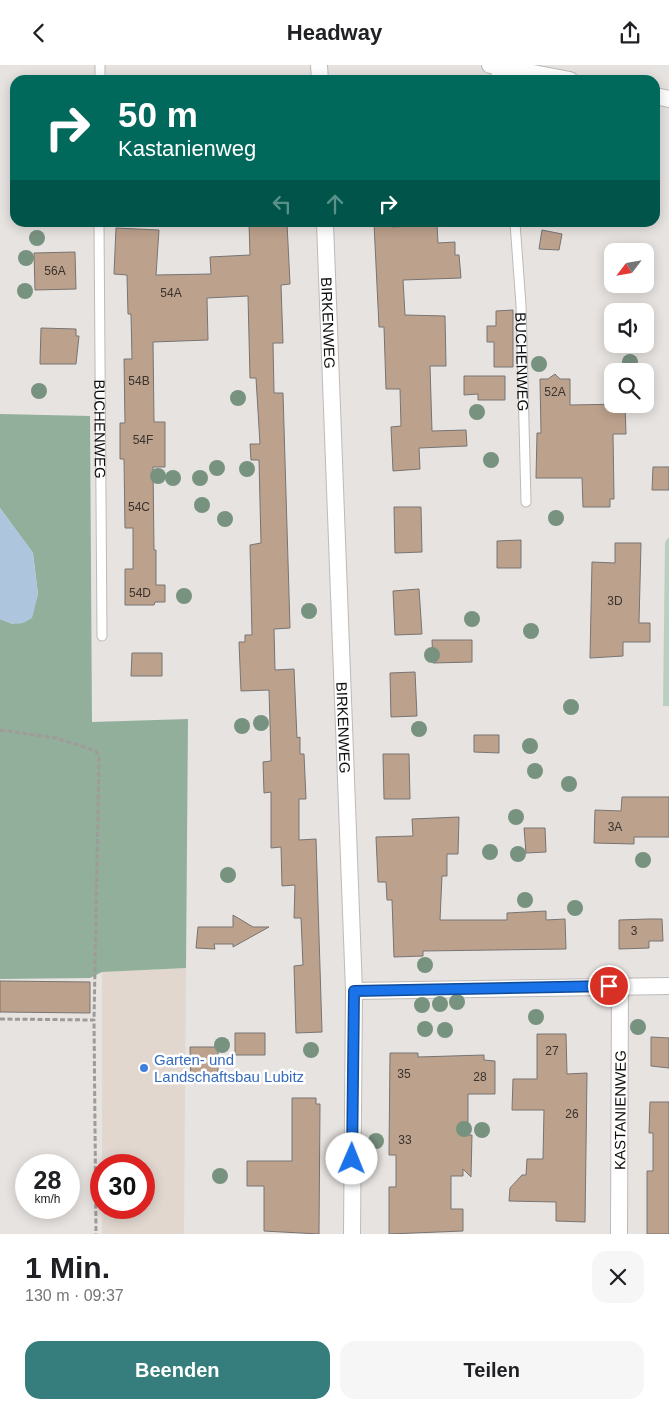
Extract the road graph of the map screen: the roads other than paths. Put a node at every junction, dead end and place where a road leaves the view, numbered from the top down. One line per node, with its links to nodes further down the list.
1 (494, 70): 2 (street)
2 (532, 75)
3 (99, 227): 7 (lane, BUCHENWEG)
4 (325, 227): 10 (street, BIRKENWEG)
5 (514, 227): 6 (lane, BUCHENWEG)
6 (526, 502)
7 (102, 636)
8 (620, 986): 9 (street); 10 (street); 12 (street, KASTANIENWEG)
9 (669, 986)
10 (354, 991): 11 (street, BIRKENWEG)
11 (352, 1234)
12 (619, 1234)

